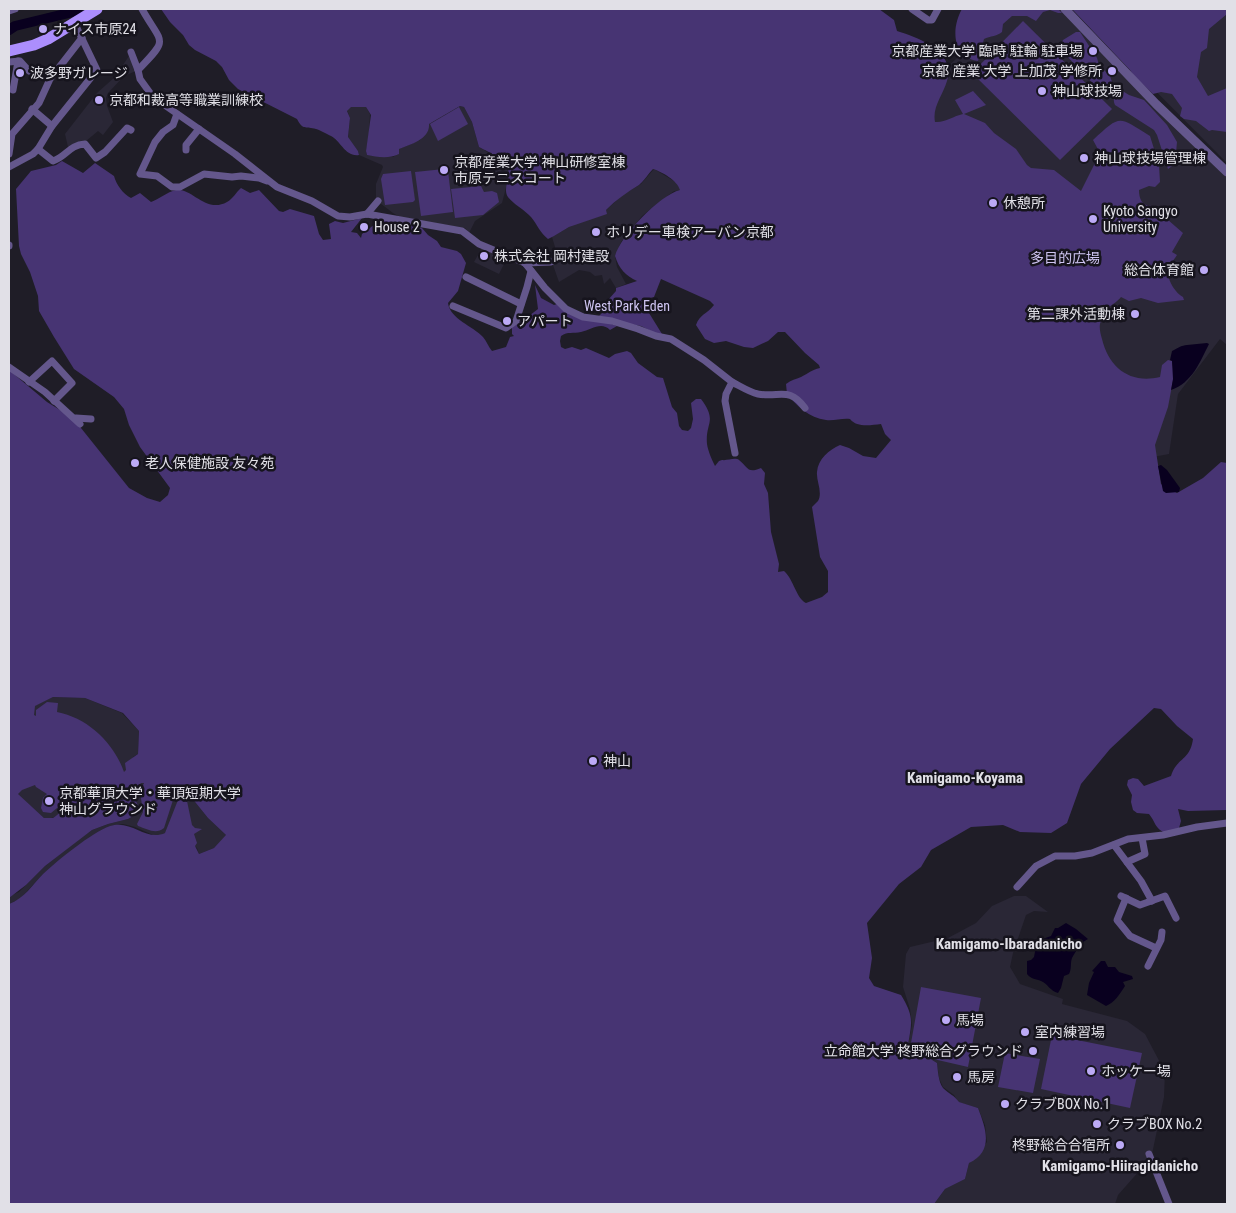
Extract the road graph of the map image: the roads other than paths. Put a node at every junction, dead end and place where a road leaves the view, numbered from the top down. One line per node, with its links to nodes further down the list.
1 (16, 9): 7 (street)
2 (97, 9): 8 (main road)
3 (142, 9): 13 (street)
4 (912, 9): 5 (street)
5 (938, 9)
6 (1065, 9): 25 (street)
7 (9, 11)
8 (74, 22): 9 (street); 11 (main road)
9 (82, 38): 16 (street); 18 (street)
10 (131, 52): 13 (street)
11 (9, 55): 12 (street)
12 (18, 61): 14 (street); 15 (street)
13 (138, 70): 17 (street)
14 (29, 71)
15 (13, 90)
16 (32, 110): 18 (street); 23 (street)
17 (177, 114): 19 (street); 26 (street)
18 (52, 126): 21 (street)
19 (199, 129): 22 (street); 26 (street)
20 (131, 130): 21 (street)
21 (38, 149): 24 (street)
22 (186, 150)
23 (9, 155): 24 (street)
24 (11, 166)
25 (1227, 172)
26 (272, 183): 28 (street)
27 (378, 200): 28 (street)
28 (367, 214): 30 (street)
29 (551, 262): 30 (street)
30 (525, 263): 31 (street)
31 (531, 270): 33 (street); 37 (street)
32 (466, 278): 33 (street)
33 (521, 304): 34 (street)
34 (453, 306)
35 (9, 366): 36 (street)
36 (29, 382): 38 (street); 38 (street)
37 (732, 382): 39 (street); 41 (street)
38 (54, 401): 40 (street)
39 (805, 408)
40 (91, 419)
41 (735, 453)
42 (1227, 823): 43 (street)
43 (1142, 838): 44 (street); 45 (street)
44 (1114, 845): 45 (street); 46 (street)
45 (1127, 862): 47 (street)
46 (1017, 887)
47 (1152, 901): 48 (street); 50 (street)
48 (1176, 918)
49 (1162, 932): 50 (street)
50 (1156, 948): 51 (street)
51 (1148, 966)
52 (1150, 1154): 53 (street)
53 (1169, 1204)

